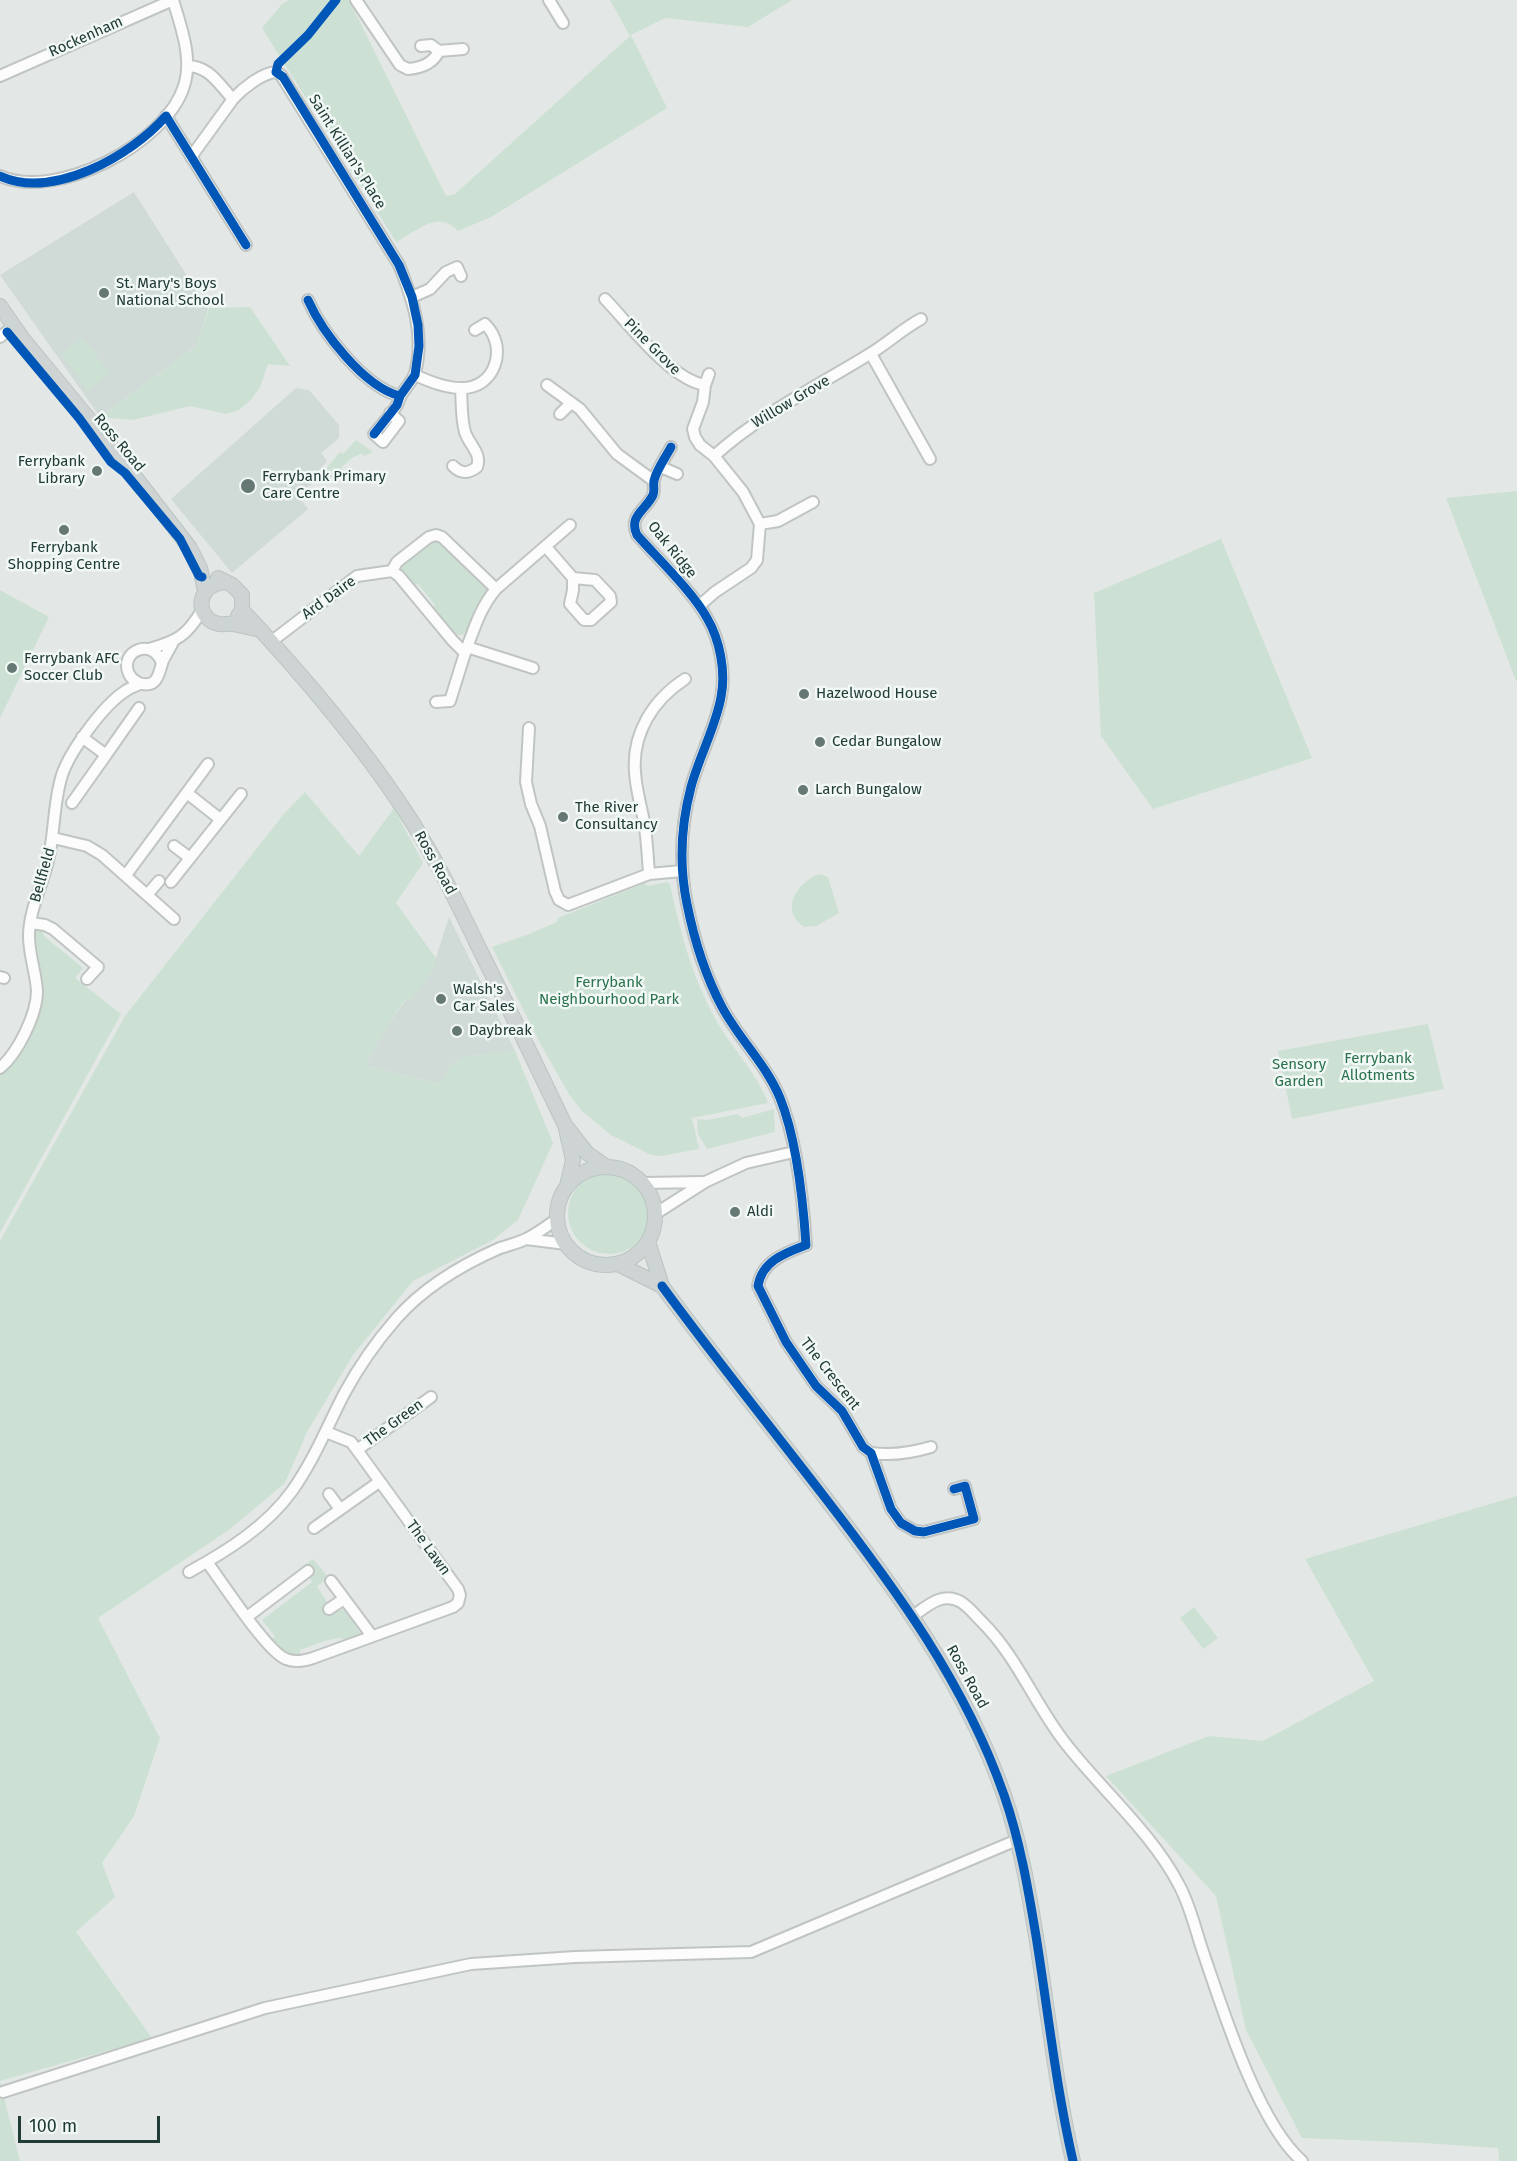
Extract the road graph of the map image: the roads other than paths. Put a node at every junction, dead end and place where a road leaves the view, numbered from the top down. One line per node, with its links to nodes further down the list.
1 (173, 0): 8 (street, Rockenham); 9 (street, Rockenham)
2 (356, 0): 7 (street)
3 (549, 0): 4 (street)
4 (563, 23)
5 (421, 46): 7 (street)
6 (463, 49): 7 (street)
7 (439, 51)
8 (187, 66): 10 (street); 11 (street, Rockenham)
9 (0, 76)
10 (233, 99): 12 (street, Saint Killian's Place); 16 (street, Saint Killian's Place)
11 (166, 116): 12 (street); 13 (street, Rockenham)
12 (191, 157): 14 (street)
13 (0, 176)
14 (246, 245)
15 (461, 276): 16 (street)
16 (412, 297): 26 (street)
17 (605, 299): 28 (street, Pine Grove)
18 (308, 300): 30 (street)
19 (0, 306): 21 (main road, Ross Road)
20 (921, 319): 24 (street, Willow Grove)
21 (13, 327): 23 (street); 45 (main road, Ross Road)
22 (475, 330): 29 (street)
23 (0, 337)
24 (871, 354): 35 (street, Willow Grove); 36 (street)
25 (709, 374): 28 (street)
26 (415, 375): 29 (street); 30 (street)
27 (547, 385): 31 (street)
28 (705, 385): 35 (street)
29 (461, 389): 37 (street)
30 (400, 396): 32 (street)
31 (572, 403): 33 (street); 40 (street)
32 (390, 413)
33 (560, 414)
34 (671, 447): 38 (street, Oak Ridge)
35 (714, 456): 42 (street)
36 (930, 459)
37 (453, 466)
38 (661, 467): 39 (street); 40 (street, Oak Ridge)
39 (677, 474)
40 (654, 481): 51 (street, Oak Ridge)
41 (813, 502): 42 (street)
42 (760, 524): 51 (street)
43 (570, 525): 44 (street)
44 (546, 547): 47 (street); 49 (street)
45 (200, 568): 48 (main road); 50 (main road, Ross Road)
46 (392, 571): 49 (street); 57 (street, Ard Daire); 60 (street)
47 (573, 578): 47 (street)
48 (225, 582): 50 (main road); 53 (main road)
49 (496, 589): 60 (street)
50 (205, 591): 52 (main road)
51 (699, 606): 80 (street)
52 (202, 610): 54 (main road); 55 (street)
53 (242, 610): 54 (main road); 56 (main road, Ross Road)
54 (223, 624): 55 (street); 56 (main road)
55 (192, 627): 58 (street)
56 (261, 630): 57 (main road, Ross Road)
57 (272, 641): 92 (main road, Ross Road)
58 (173, 642): 59 (street); 61 (street)
59 (149, 649): 61 (street); 63 (street)
60 (466, 650): 62 (street); 67 (street)
61 (162, 664): 65 (street)
62 (532, 668)
63 (128, 672): 65 (street); 66 (street, Bellfield)
64 (685, 679): 81 (street)
65 (141, 684): 66 (street, Bellfield)
66 (123, 692): 70 (street, Bellfield)
67 (436, 702)
68 (139, 708): 71 (street)
69 (529, 728): 81 (street)
70 (82, 737): 71 (street); 77 (street, Bellfield)
71 (106, 754): 75 (street)
72 (208, 764): 73 (street)
73 (187, 793): 76 (street); 82 (street)
74 (241, 794): 76 (street)
75 (72, 803)
76 (220, 819): 79 (street)
77 (54, 838): 82 (street); 87 (street, Bellfield)
78 (174, 846): 79 (street)
79 (190, 858): 84 (street)
80 (682, 871): 81 (street); 93 (street)
81 (649, 874)
82 (126, 875): 85 (street)
83 (159, 881): 85 (street)
84 (171, 882)
85 (147, 895): 86 (street)
86 (174, 919)
87 (31, 923): 89 (street); 91 (street, Bellfield)
88 (110, 966): 89 (street)
89 (98, 967): 90 (street)
90 (87, 980)
91 (0, 1068)
92 (565, 1125): 94 (main road); 97 (main road)
93 (794, 1152): 95 (street); 109 (street, The Crescent)
94 (605, 1167): 96 (main road); 97 (main road)
95 (705, 1182): 96 (street); 98 (street)
96 (644, 1183): 98 (main road)
97 (567, 1186): 99 (main road)
98 (655, 1214): 101 (main road)
99 (557, 1220): 100 (street); 102 (main road)
100 (526, 1239): 102 (street); 106 (street)
101 (648, 1242): 103 (main road); 104 (main road)
102 (566, 1244): 103 (main road)
103 (618, 1264): 104 (main road)
104 (662, 1286): 121 (main road, Ross Road)
105 (431, 1397): 108 (street, The Green)
106 (326, 1432): 108 (street, The Lawn); 115 (street)
107 (931, 1447): 109 (street)
108 (357, 1450): 110 (street, The Lawn)
109 (871, 1453): 111 (street, The Crescent)
110 (379, 1482): 113 (street); 123 (street, The Lawn)
111 (954, 1489)
112 (329, 1494): 113 (street)
113 (340, 1509): 114 (street)
114 (314, 1528)
115 (207, 1562): 117 (street); 122 (street, The Lawn)
116 (308, 1571): 122 (street)
117 (189, 1572)
118 (331, 1581): 119 (street)
119 (344, 1599): 120 (street); 123 (street)
120 (329, 1609)
121 (913, 1616): 124 (main road, Ross Road); 127 (street)
122 (247, 1617): 123 (street, The Lawn)
123 (372, 1636)
124 (1017, 1840): 125 (street); 126 (main road, Ross Road)
125 (3, 2092)
126 (1073, 2161)
127 (1302, 2161)

